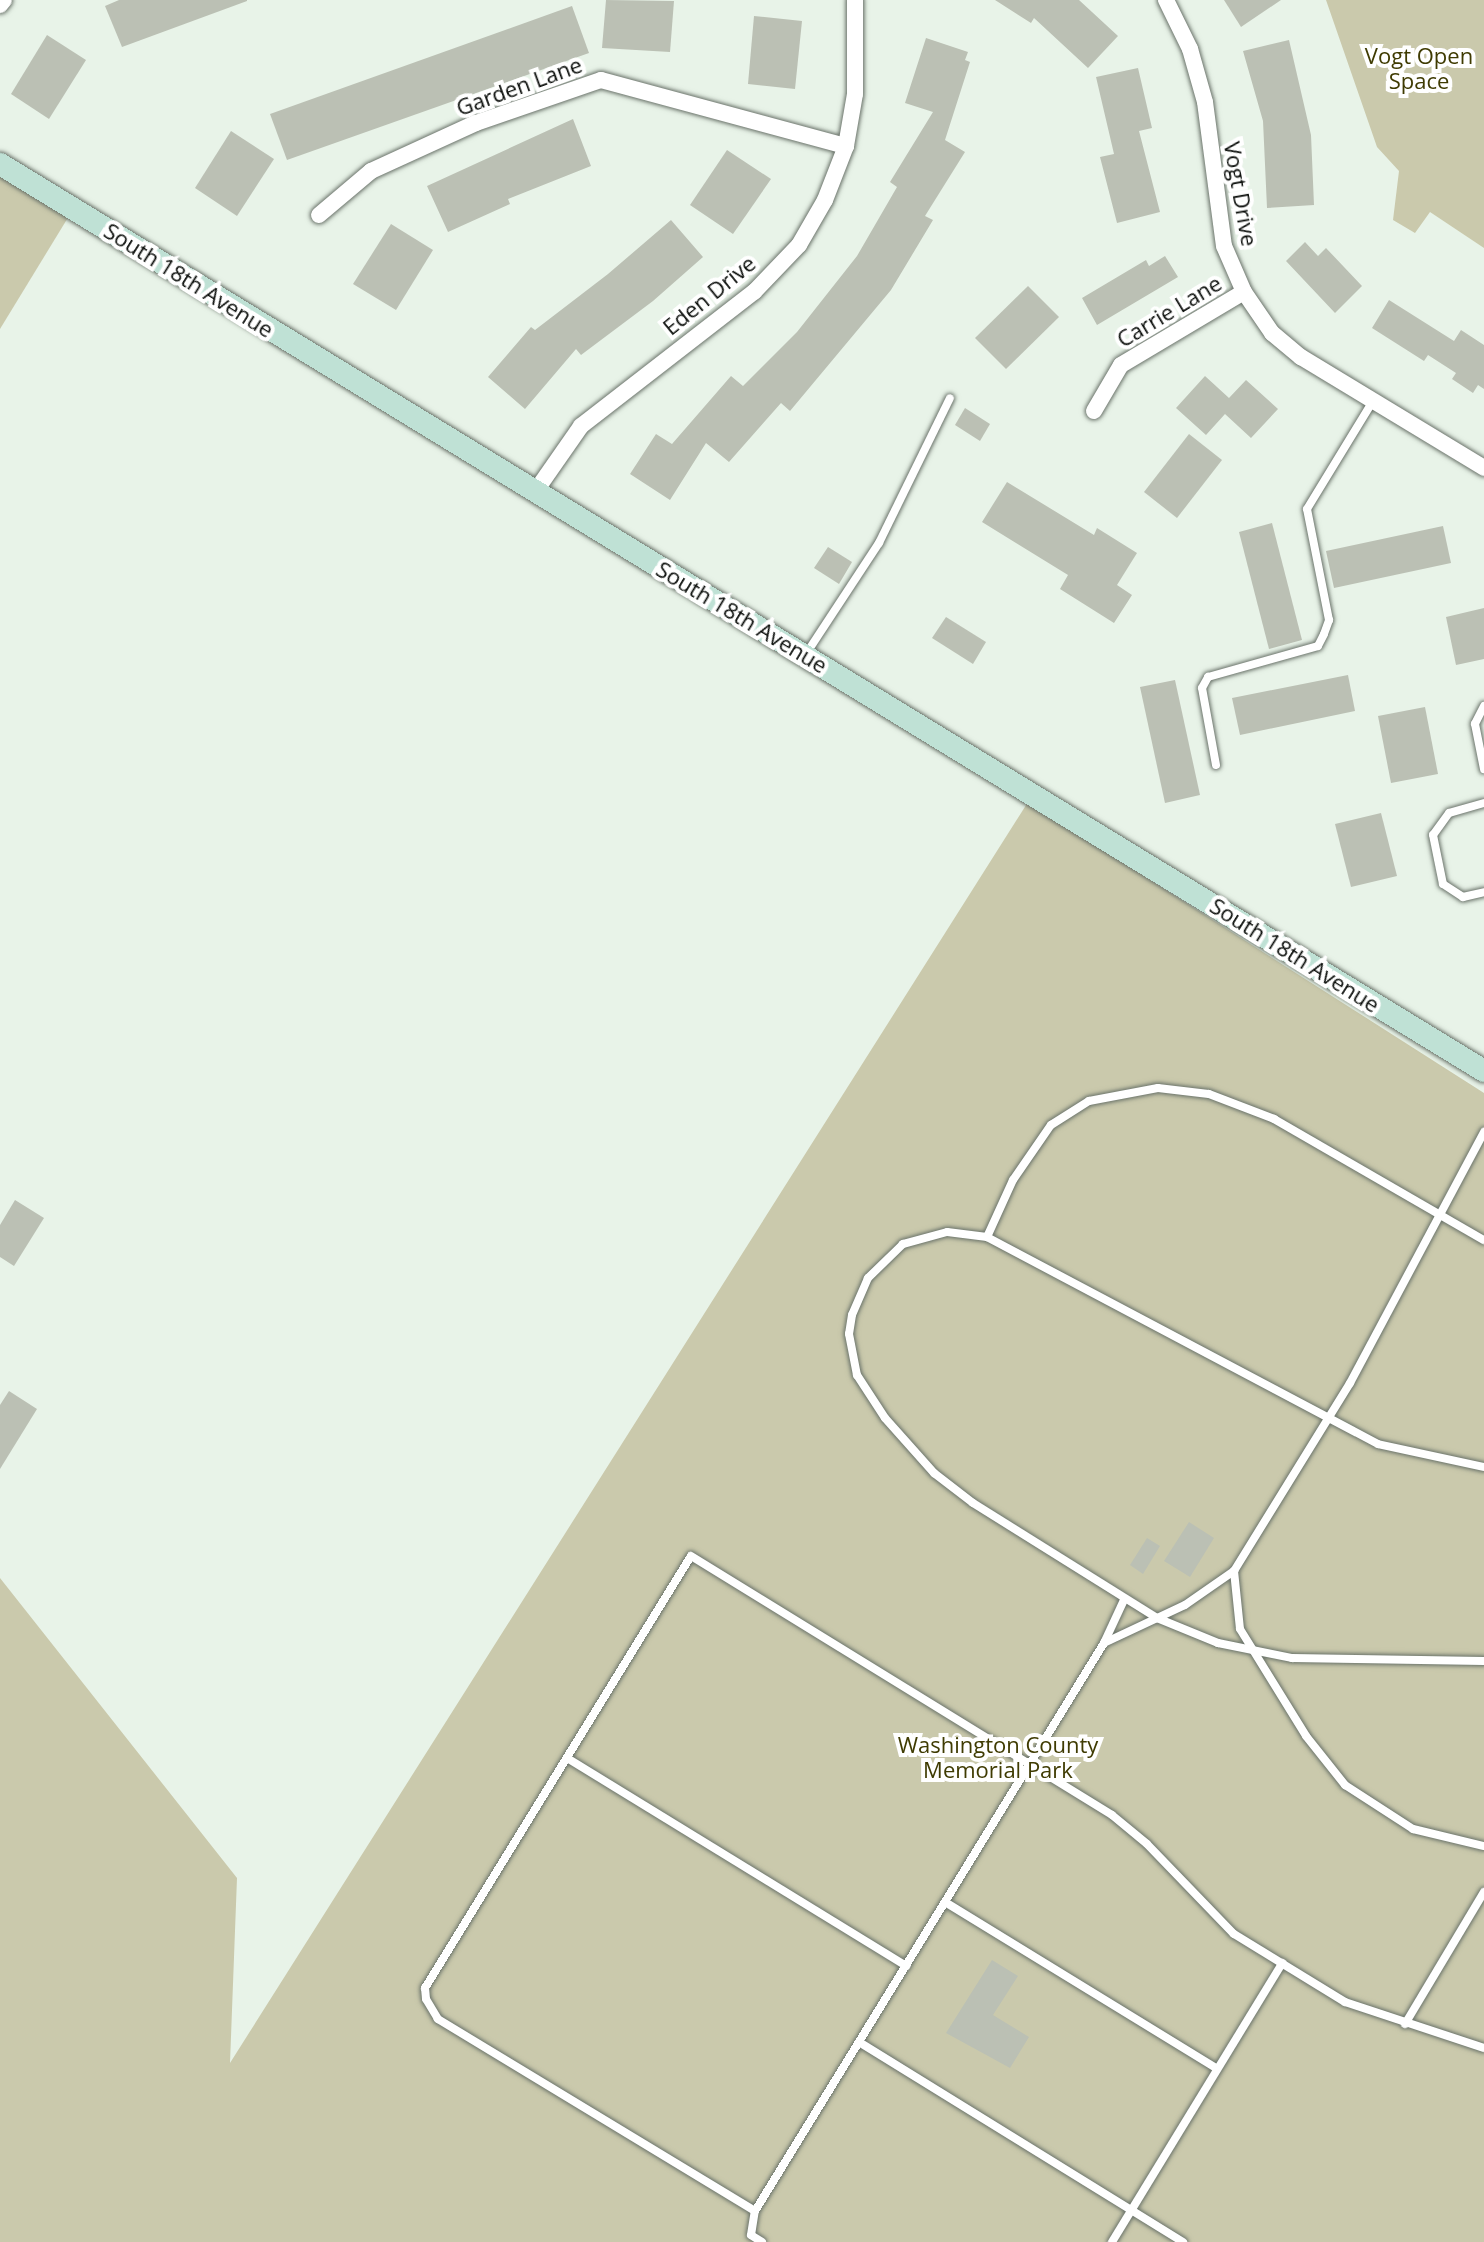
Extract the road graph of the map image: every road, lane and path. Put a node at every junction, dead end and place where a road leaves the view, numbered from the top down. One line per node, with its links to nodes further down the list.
1 (855, 0): 3 (street, Eden Drive)
2 (1166, 0): 6 (street, Vogt Drive)
3 (846, 146): 5 (street, Garden Lane); 11 (street, Eden Drive)
4 (0, 164): 11 (street, South 18th Avenue)
5 (319, 215)
6 (1244, 292): 8 (street, Vogt Drive); 9 (street, Carrie Lane)
7 (950, 398): 12 (lane)
8 (1373, 401): 10 (street, Vogt Drive); 14 (lane)
9 (1094, 411)
10 (1484, 468)
11 (535, 492): 12 (street, South 18th Avenue)
12 (806, 654): 18 (street, South 18th Avenue)
13 (1484, 706): 15 (lane)
14 (1216, 765)
15 (1484, 769)
16 (1484, 803): 17 (lane)
17 (1484, 892)
18 (1484, 1071)
19 (1484, 1132): 20 (lane)
20 (1436, 1216): 21 (lane); 22 (lane); 23 (lane)
21 (987, 1237): 23 (lane); 26 (lane)
22 (1484, 1240)
23 (1328, 1420): 24 (lane); 25 (lane)
24 (1484, 1467)
25 (1234, 1571): 27 (lane); 29 (lane)
26 (1124, 1600): 27 (lane); 28 (lane)
27 (1157, 1618): 28 (lane); 29 (lane)
28 (1104, 1643): 32 (lane)
29 (1255, 1652): 30 (lane); 33 (lane)
30 (1484, 1661)
31 (567, 1758): 32 (lane); 37 (lane); 43 (lane)
32 (1029, 1765): 35 (lane); 36 (lane)
33 (1484, 1846)
34 (1484, 1892): 38 (lane)
35 (945, 1902): 37 (lane); 41 (lane)
36 (1282, 1963): 38 (lane); 41 (lane)
37 (906, 1966): 39 (lane)
38 (1405, 2024): 40 (lane)
39 (859, 2042): 42 (lane); 43 (lane)
40 (1484, 2048)
41 (1217, 2069): 42 (lane)
42 (1132, 2210): 45 (lane); 46 (lane)
43 (755, 2211): 44 (lane)
44 (762, 2242)
45 (1112, 2242)
46 (1183, 2242)

